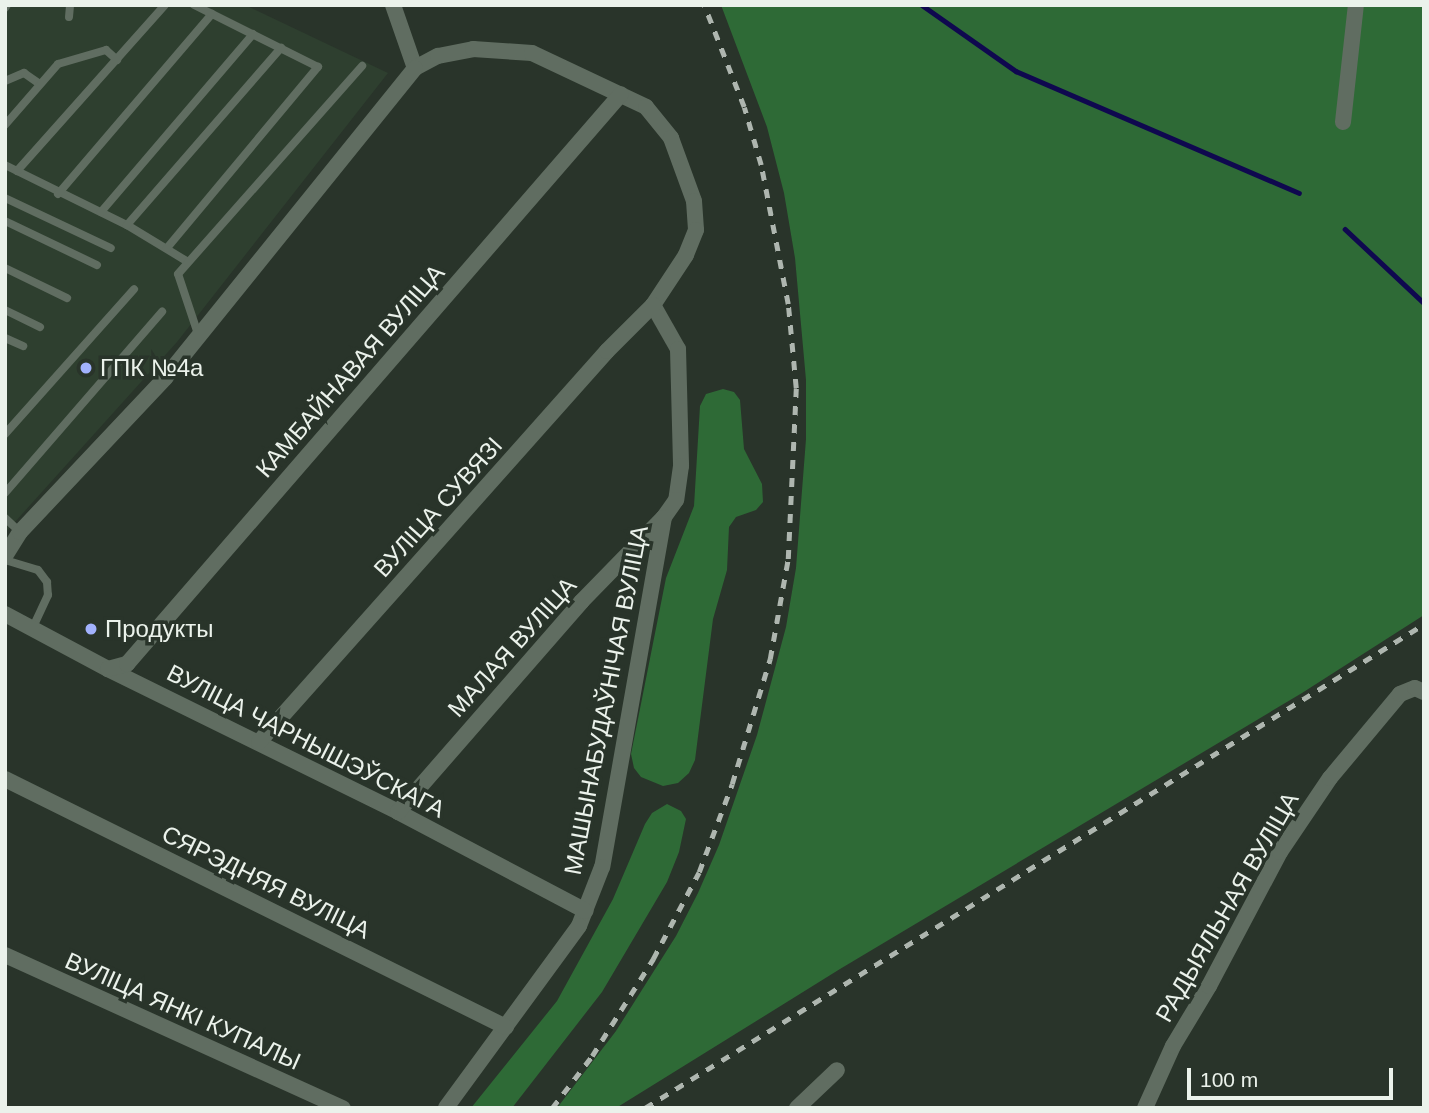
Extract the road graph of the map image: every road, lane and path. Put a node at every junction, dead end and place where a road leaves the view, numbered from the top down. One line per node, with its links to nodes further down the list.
1 (70, 5): 7 (lane)
2 (165, 5): 10 (lane)
3 (194, 5): 6 (lane)
4 (393, 5): 12 (street)
5 (1356, 5): 16 (street)
6 (212, 15): 8 (lane); 20 (lane)
7 (69, 17)
8 (253, 34): 9 (lane); 22 (lane)
9 (281, 48): 24 (lane); 26 (lane)
10 (117, 60): 14 (lane); 19 (lane)
11 (362, 66): 27 (lane)
12 (415, 68): 15 (street); 36 (street)
13 (5, 80): 14 (lane)
14 (40, 84): 17 (lane)
15 (621, 94): 32 (street); 47 (street, КАМБАЙНАВАЯ ВУЛІЦА)
16 (1343, 122)
17 (5, 125)
18 (5, 165): 19 (lane)
19 (17, 171): 20 (lane)
20 (58, 194): 22 (lane)
21 (5, 198): 25 (lane)
22 (101, 212): 24 (lane)
23 (5, 221): 28 (lane)
24 (127, 225): 26 (lane)
25 (111, 248)
26 (167, 248): 27 (lane)
27 (188, 262): 36 (lane)
28 (97, 265)
29 (5, 268): 31 (lane)
30 (134, 289): 39 (lane)
31 (67, 298)
32 (653, 305): 41 (street, МАШЫНАБУДАЎНІЧАЯ ВУЛІЦА); 49 (street, ВУЛІЦА СУВЯЗІ)
33 (5, 310): 35 (lane)
34 (162, 312): 40 (lane)
35 (40, 327)
36 (199, 337): 43 (street)
37 (5, 338): 38 (lane)
38 (23, 346)
39 (5, 434)
40 (5, 493)
41 (664, 517): 51 (street, МАЛАЯ ВУЛІЦА); 52 (street, МАШЫНАБУДАЎНІЧАЯ ВУЛІЦА)
42 (5, 518): 43 (lane)
43 (20, 532): 44 (street)
44 (5, 558): 46 (lane)
45 (5, 614): 46 (street, ВУЛІЦА ЧАРНЫШЭЎСКАГА)
46 (33, 627): 47 (street, ВУЛІЦА ЧАРНЫШЭЎСКАГА)
47 (108, 668): 49 (street, ВУЛІЦА ЧАРНЫШЭЎСКАГА)
48 (1424, 692): 59 (street, РАДЫЯЛЬНАЯ ВУЛІЦА)
49 (259, 742): 51 (street, ВУЛІЦА ЧАРНЫШЭЎСКАГА)
50 (5, 779): 54 (street, СЯРЭДНЯЯ ВУЛІЦА)
51 (398, 812): 52 (street, ВУЛІЦА ЧАРНЫШЭЎСКАГА)
52 (586, 911): 54 (street, МАШЫНАБУДАЎНІЧАЯ ВУЛІЦА)
53 (5, 955): 56 (street, ВУЛІЦА ЯНКІ КУПАЛЫ)
54 (506, 1027): 57 (street, МАШЫНАБУДАЎНІЧАЯ ВУЛІЦА)
55 (837, 1070): 58 (street)
56 (343, 1108)
57 (446, 1108)
58 (797, 1108)
59 (1145, 1108)

